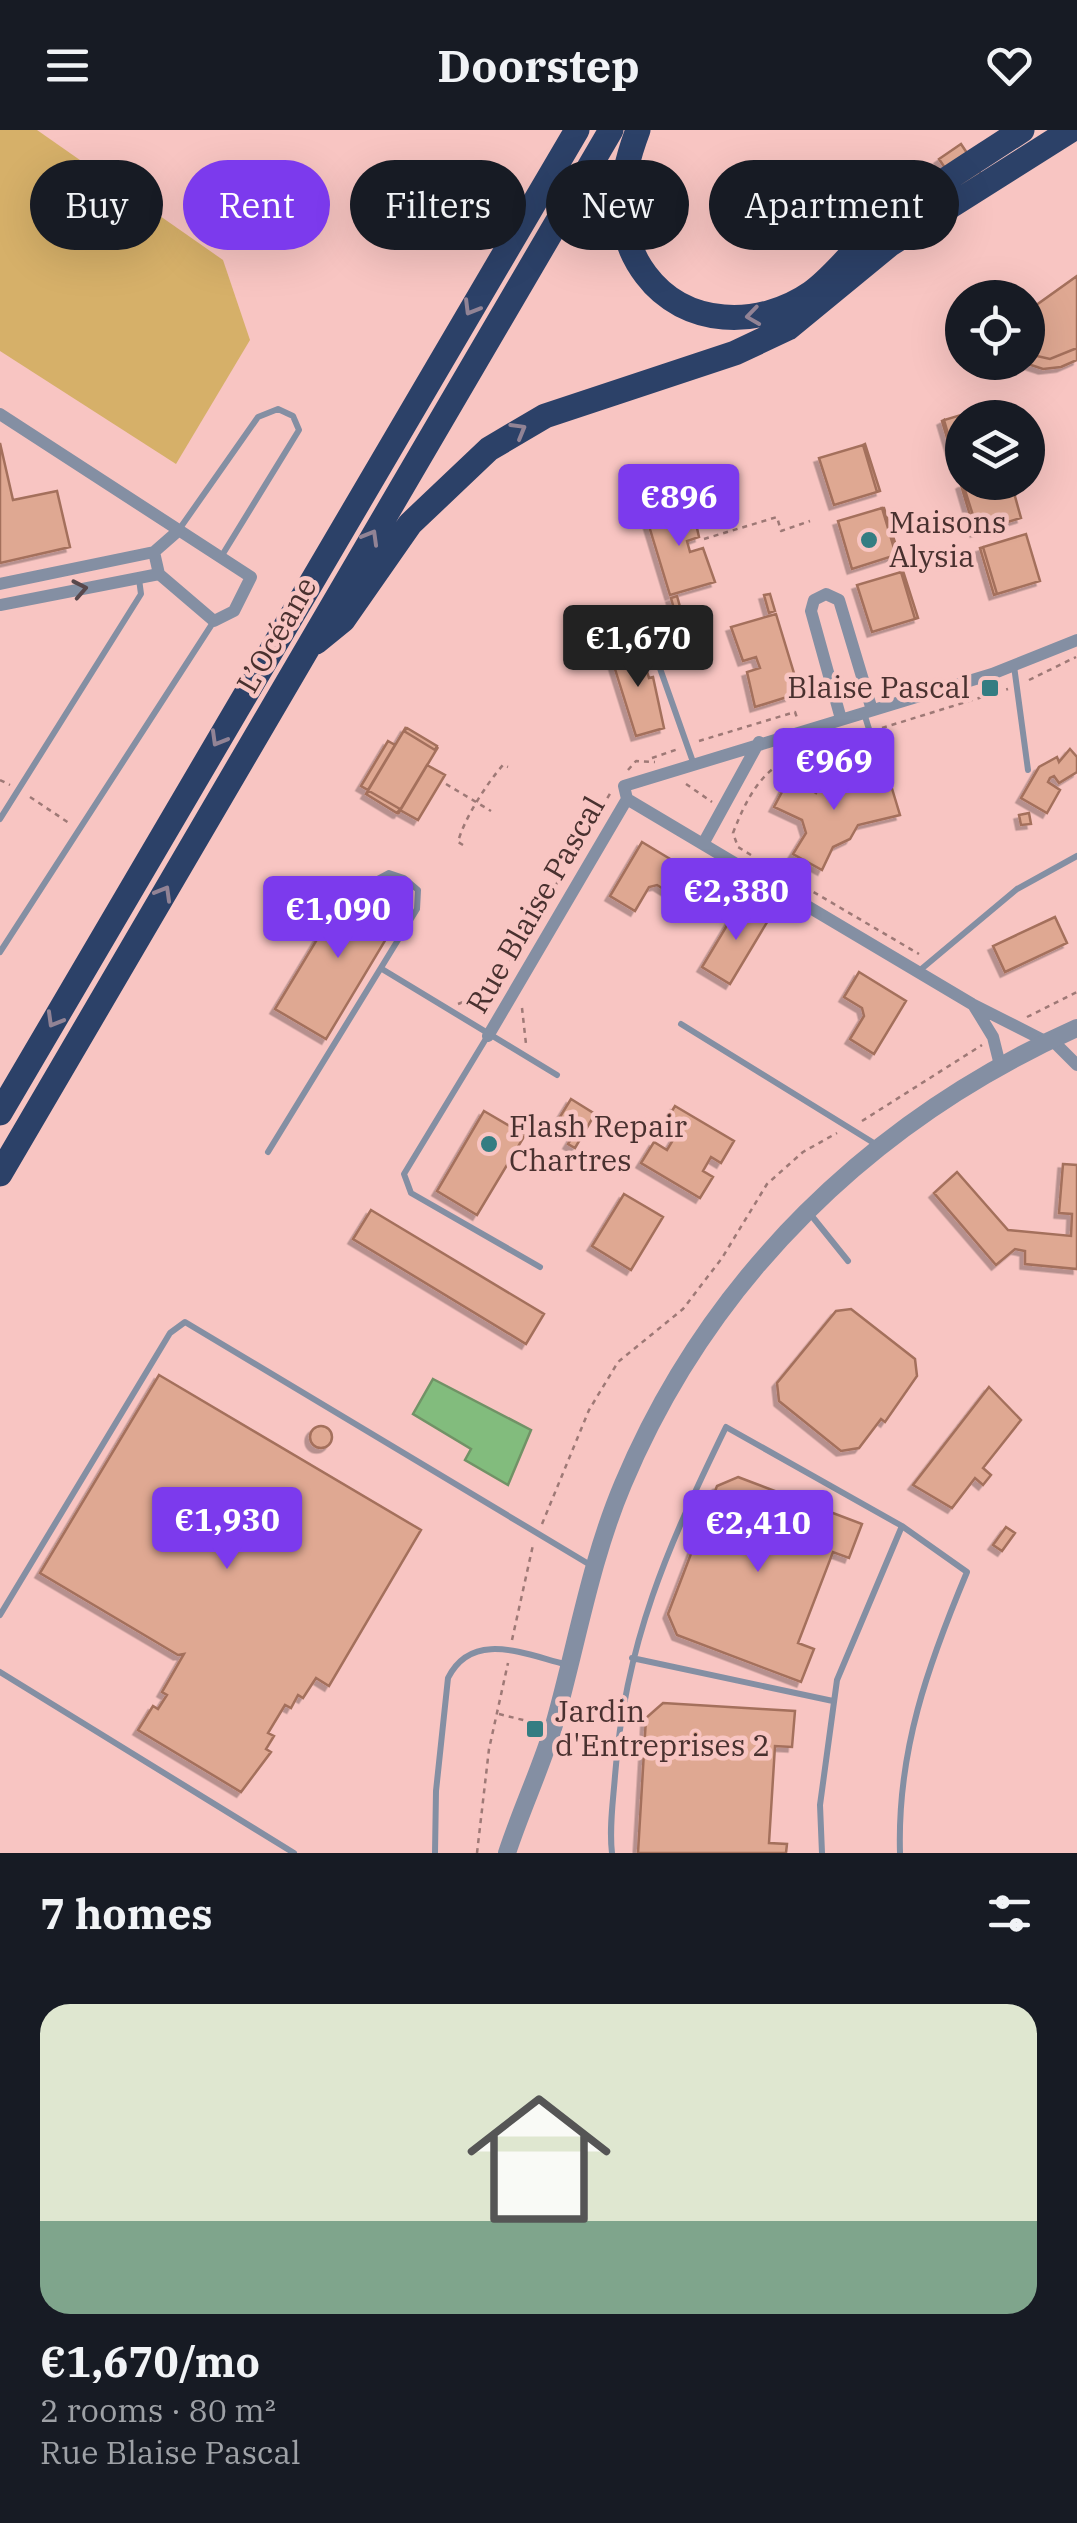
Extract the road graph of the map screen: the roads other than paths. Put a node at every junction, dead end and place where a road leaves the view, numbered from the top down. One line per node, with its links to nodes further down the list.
1 (576, 130): 42 (highway, L’Océane, one-way to 42)
2 (612, 130): 18 (highway, L’Océane, one-way to 2)
3 (638, 130): 4 (highway, one-way to 3)
4 (1022, 130)
5 (1071, 130): 18 (highway, one-way to 5)
6 (0, 414): 7 (street)
7 (178, 531): 8 (street); 10 (street); 10 (lane)
8 (154, 552): 9 (street); 11 (street)
9 (133, 556): 12 (street); 13 (street)
10 (220, 558): 15 (street)
11 (159, 574): 12 (street); 15 (street)
12 (138, 578): 14 (street, one-way to 12); 27 (lane)
13 (0, 584)
14 (0, 605)
15 (214, 621): 31 (lane)
16 (644, 626): 24 (lane)
17 (1077, 640): 19 (street, Rue Blaise Pascal)
18 (305, 652): 45 (highway, L’Océane, one-way to 18)
19 (1014, 665): 20 (street, Rue Blaise Pascal); 25 (lane)
20 (868, 711): 21 (street, Rue Blaise Pascal); 21 (street); 23 (lane)
21 (841, 719): 22 (street, Rue Blaise Pascal)
22 (759, 742): 24 (street, Rue Blaise Pascal); 28 (street)
23 (877, 755)
24 (693, 762): 26 (street, Rue Blaise Pascal)
25 (1028, 770)
26 (625, 792): 28 (street); 37 (street, Rue Blaise Pascal)
27 (0, 819)
28 (704, 844): 33 (street)
29 (1077, 856): 33 (lane)
30 (366, 893): 32 (lane)
31 (0, 952)
32 (382, 969): 37 (lane); 44 (lane)
33 (918, 972): 34 (street)
34 (972, 1004): 38 (street); 40 (street)
35 (681, 1024): 43 (lane)
36 (1077, 1028): 38 (street)
37 (488, 1036): 41 (lane); 48 (lane)
38 (1048, 1040): 39 (street); 40 (street)
39 (1077, 1065)
40 (1000, 1066): 43 (street)
41 (557, 1075)
42 (0, 1113)
43 (878, 1146): 46 (street)
44 (268, 1152)
45 (0, 1174)
46 (807, 1210): 47 (lane); 50 (street)
47 (848, 1261)
48 (540, 1268)
49 (902, 1526): 52 (lane); 55 (lane); 61 (lane)
50 (593, 1566): 51 (lane); 53 (street)
51 (0, 1616)
52 (632, 1658): 55 (lane); 59 (lane)
53 (568, 1665): 57 (lane); 58 (street)
54 (0, 1672): 56 (lane)
55 (833, 1702): 60 (lane)
56 (294, 1853)
57 (434, 1853)
58 (507, 1853)
59 (612, 1853)
60 (822, 1853)
61 (900, 1853)

